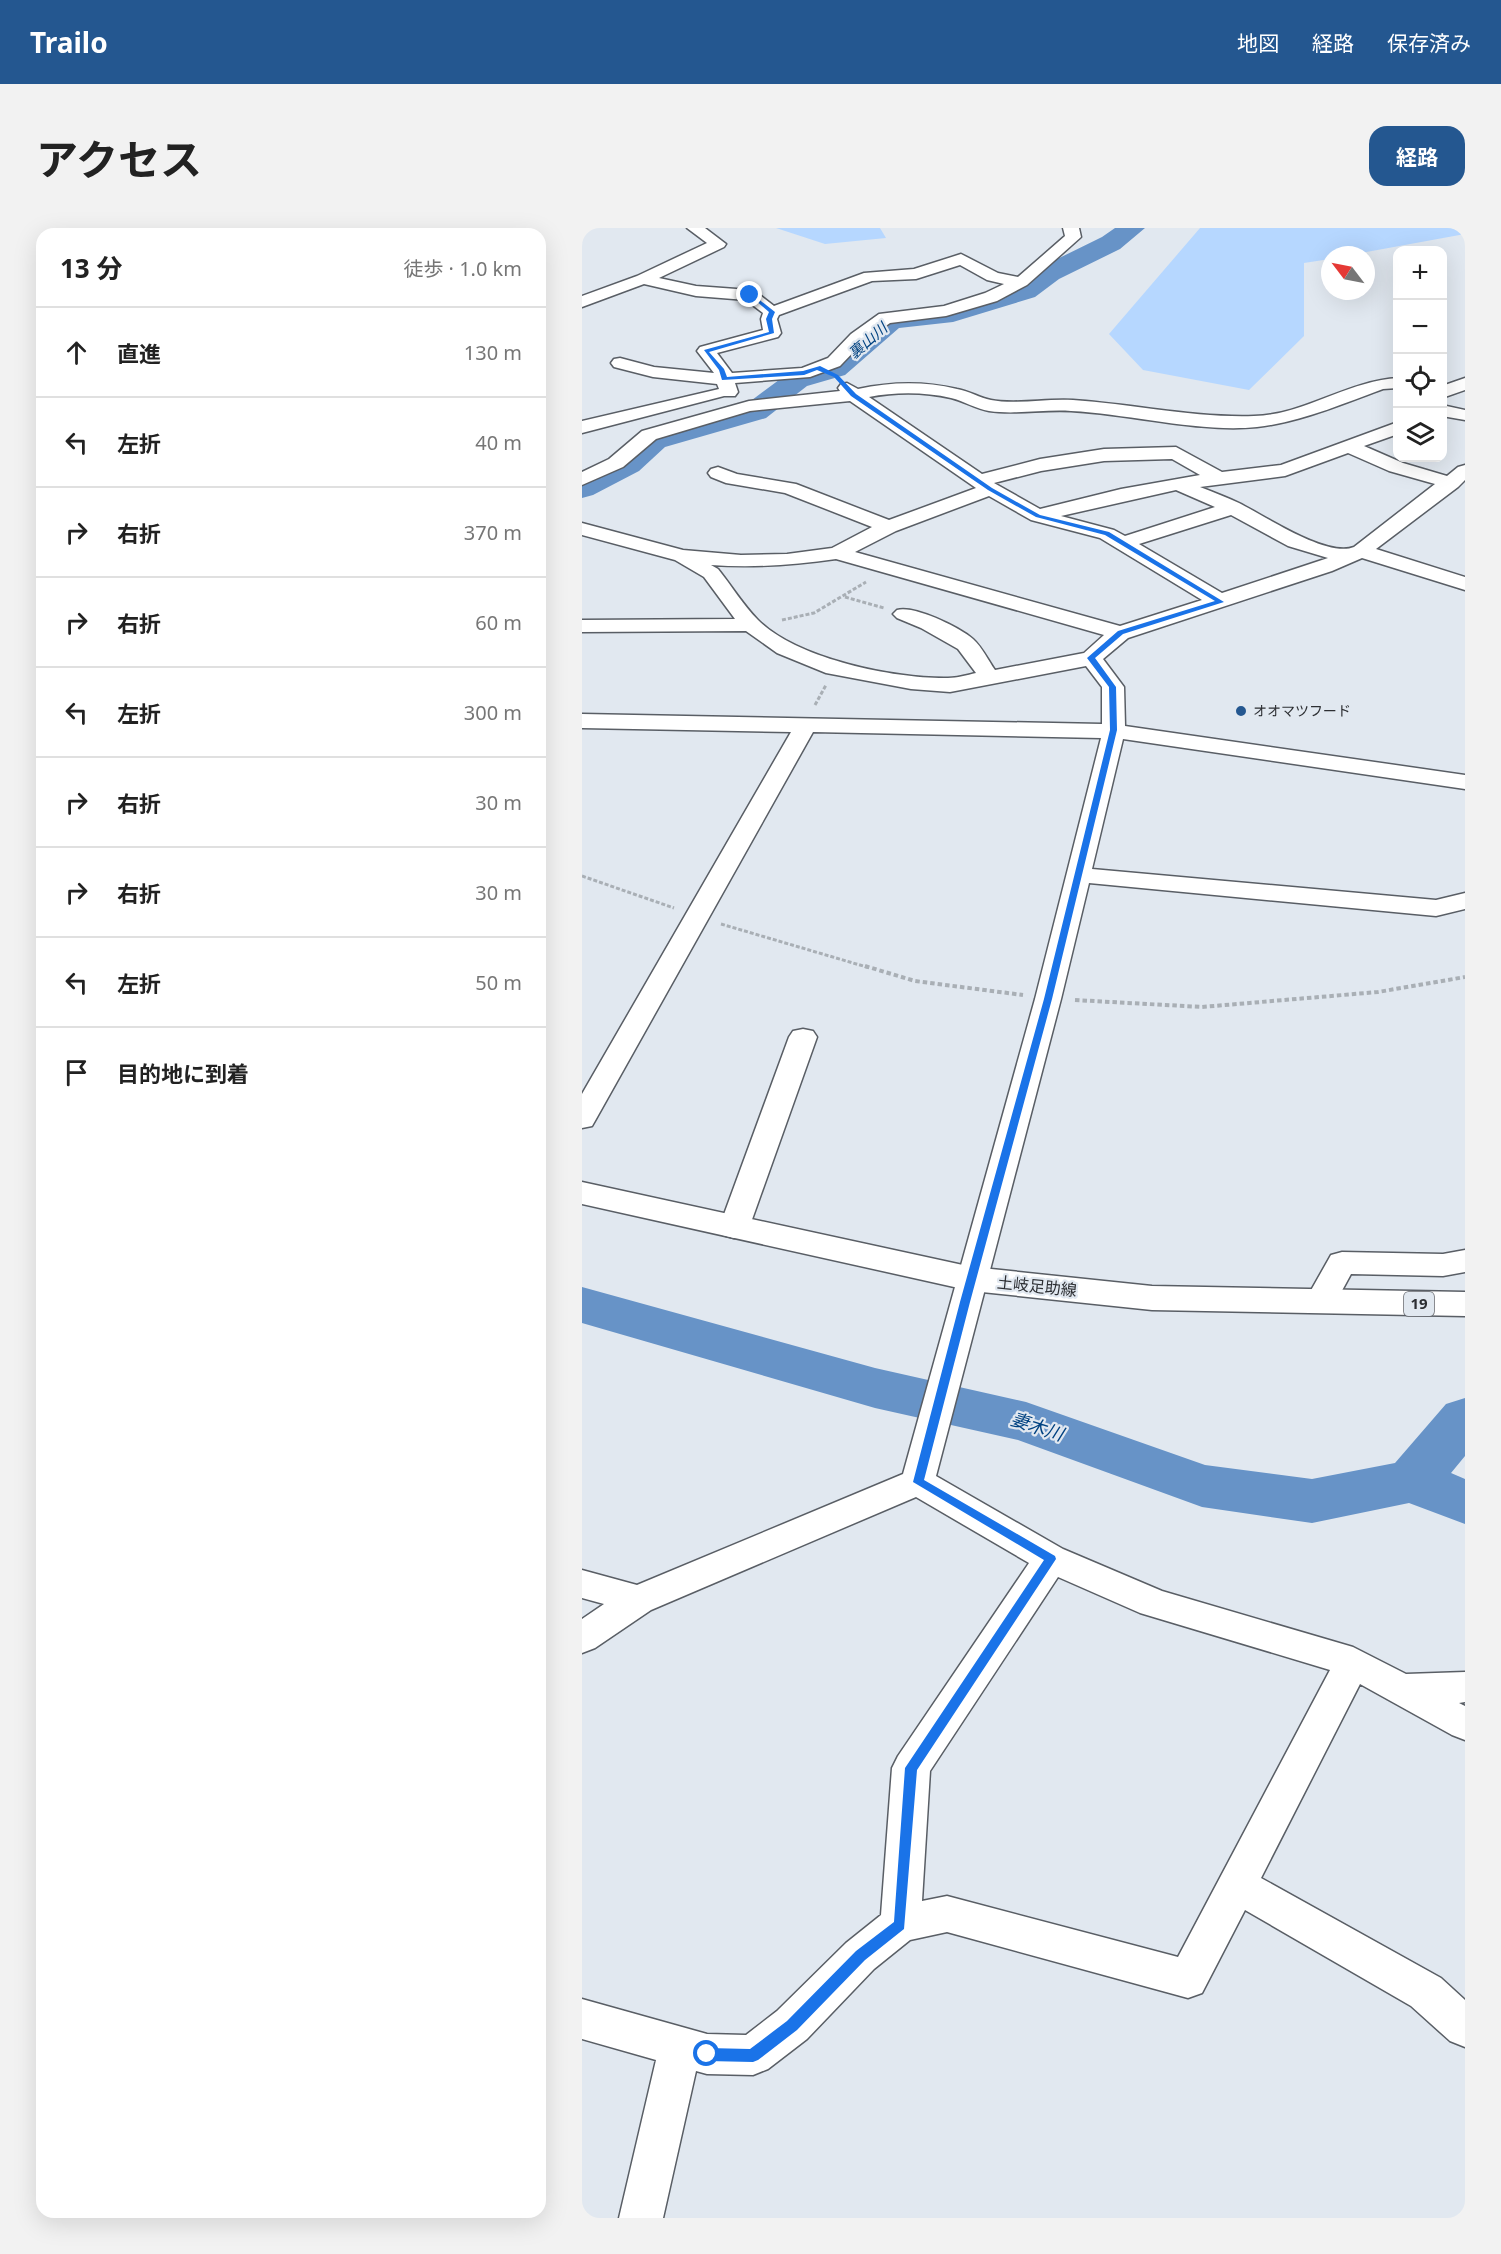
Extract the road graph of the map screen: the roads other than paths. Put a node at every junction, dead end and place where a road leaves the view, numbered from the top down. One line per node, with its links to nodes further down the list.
1 (695, 228): 3 (street)
2 (1071, 228): 4 (street)
3 (643, 279): 5 (street); 6 (street)
4 (1021, 282): 6 (street); 8 (street)
5 (582, 302)
6 (772, 312): 11 (street)
7 (620, 363): 11 (street)
8 (818, 368): 11 (street); 13 (street)
9 (1393, 383): 13 (street)
10 (1465, 383): 12 (street)
11 (726, 384): 14 (street); 17 (street)
12 (1447, 391)
13 (854, 395): 14 (street); 25 (street)
14 (749, 406): 22 (street)
15 (1447, 411): 16 (street)
16 (1465, 415)
17 (582, 427)
18 (1393, 429): 19 (street)
19 (1347, 446): 21 (street); 23 (street)
20 (718, 473): 28 (street)
21 (1461, 475): 32 (street)
22 (582, 479)
23 (1221, 480): 24 (street); 25 (street)
24 (1178, 484): 26 (street); 27 (street)
25 (985, 485): 27 (street); 28 (street)
26 (1233, 508): 30 (street); 32 (street)
27 (1038, 516): 30 (street)
28 (889, 526): 31 (street)
29 (582, 530): 33 (street)
30 (1123, 543): 35 (street)
31 (837, 553): 33 (street); 39 (street)
32 (1354, 554): 34 (street); 35 (street)
33 (682, 556): 37 (street)
34 (1465, 584)
35 (1221, 602): 39 (street)
36 (904, 614): 41 (street)
37 (751, 625): 38 (street); 41 (street)
38 (582, 626)
39 (1120, 633): 40 (street)
40 (1091, 658): 41 (street); 44 (street)
41 (989, 677)
42 (582, 720): 43 (street)
43 (806, 725): 44 (street); 49 (street)
44 (1114, 730): 45 (street); 46 (street)
45 (1465, 782)
46 (1078, 875): 47 (street); 53 (street)
47 (1465, 901)
48 (803, 1037): 51 (street)
49 (582, 1119)
50 (582, 1193): 51 (main road, 土岐足助線 / 19)
51 (734, 1228): 53 (main road, 土岐足助線 / 19)
52 (1465, 1261): 54 (street)
53 (968, 1290): 54 (main road, 土岐足助線 / 19); 56 (street)
54 (1321, 1301): 55 (main road, 土岐足助線 / 19)
55 (1465, 1304)
56 (918, 1482): 57 (street); 59 (street)
57 (1051, 1559): 61 (street); 66 (street)
58 (582, 1584): 59 (street)
59 (638, 1600): 60 (street)
60 (582, 1638)
61 (1353, 1662): 63 (street); 65 (street)
62 (1465, 1687): 63 (street)
63 (1403, 1689): 64 (street)
64 (1465, 1724)
65 (1238, 1885): 66 (street); 68 (street)
66 (900, 1924): 69 (street)
67 (582, 2019): 69 (street)
68 (1465, 2027)
69 (680, 2046): 70 (street)
70 (641, 2218)

